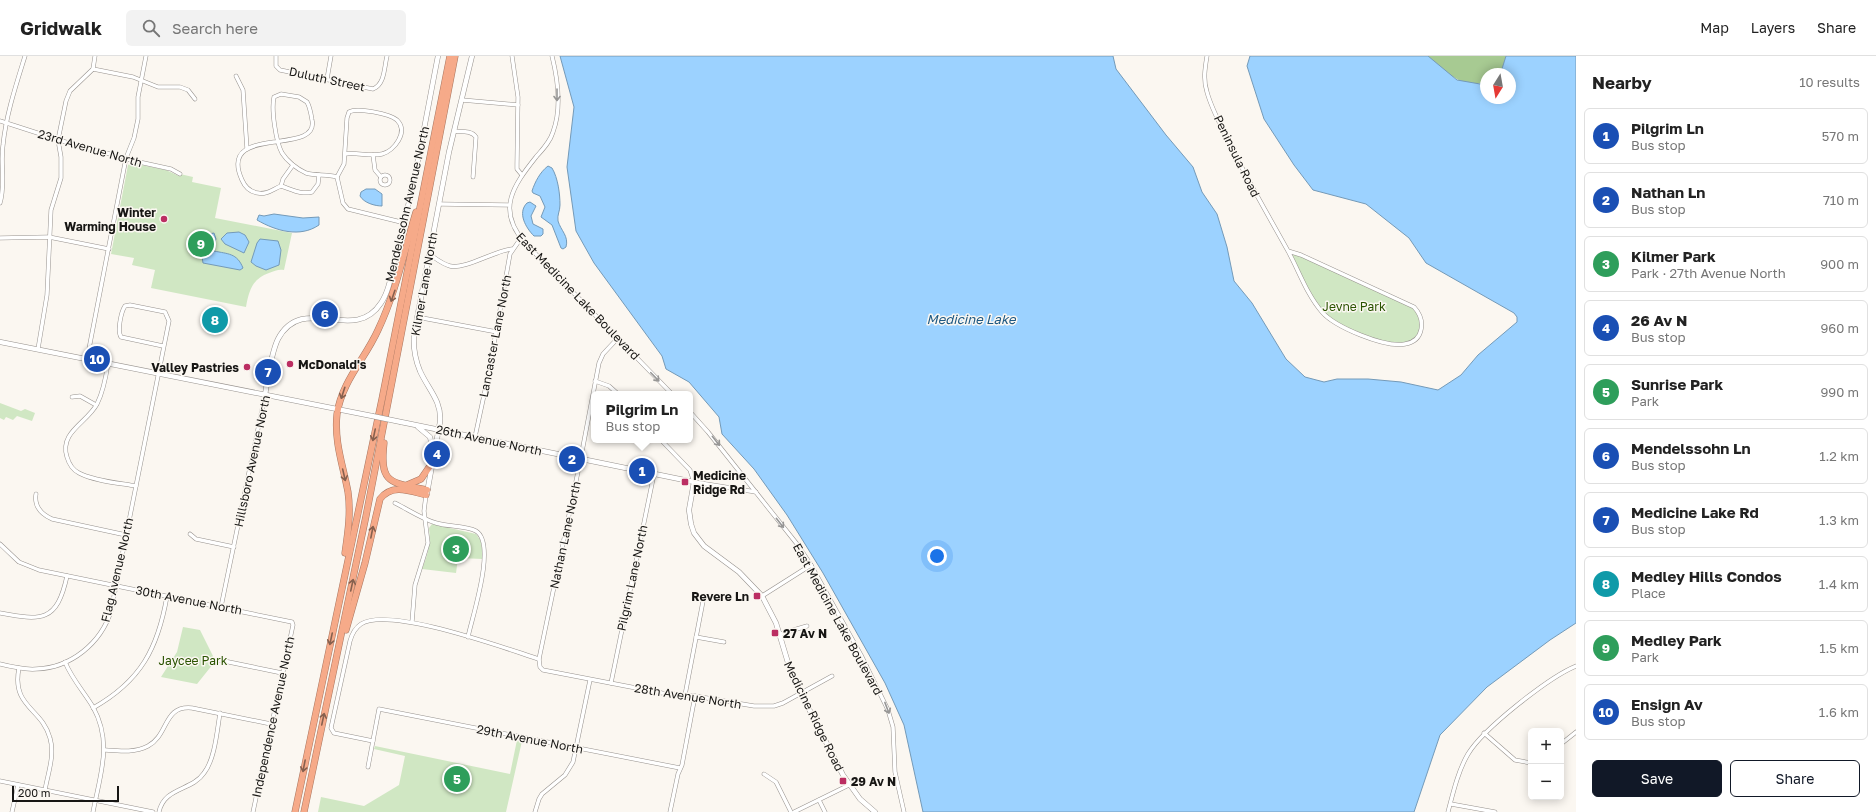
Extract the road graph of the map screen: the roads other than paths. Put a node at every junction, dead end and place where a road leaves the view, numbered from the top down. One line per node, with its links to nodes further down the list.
1 (25, 56): 22 (street)
2 (95, 56): 14 (street)
3 (146, 56): 17 (street)
4 (276, 56): 16 (street, Duluth Street)
5 (331, 56): 16 (street)
6 (387, 56): 16 (street, Duluth Street)
7 (438, 56): 42 (street, Mendelssohn Avenue North)
8 (450, 56): 37 (highway)
9 (455, 56): 67 (highway)
10 (472, 56): 19 (street, Kilmer Lane North)
11 (512, 56): 20 (street)
12 (552, 56): 32 (street, one-way to 32)
13 (1207, 56): 48 (street, Peninsula Road)
14 (93, 69): 17 (street); 24 (street)
15 (236, 76): 26 (street)
16 (327, 79)
17 (142, 81): 18 (street); 29 (street)
18 (195, 99)
19 (462, 100): 20 (street); 23 (street, Kilmer Lane North)
20 (518, 104): 32 (street)
21 (0, 121): 22 (street, 23rd Avenue North)
22 (7, 124): 24 (street, 23rd Avenue North); 39 (street)
23 (454, 131): 36 (street); 40 (street, Kilmer Lane North)
24 (58, 140): 29 (street, 23rd Avenue North); 43 (street)
25 (278, 141): 25 (street); 26 (street); 30 (street)
26 (247, 149): 38 (street)
27 (345, 154): 28 (street); 28 (street); 34 (street)
28 (373, 155): 35 (street)
29 (126, 158): 31 (street, 23rd Avenue North); 46 (street)
30 (294, 165): 33 (street); 38 (street)
31 (180, 174)
32 (522, 174): 41 (street)
33 (319, 175): 34 (street); 38 (street)
34 (337, 177): 42 (street)
35 (381, 177)
36 (473, 177)
37 (426, 178): 69 (highway, one-way to 69); 96 (highway, one-way to 96)
38 (281, 186)
39 (0, 203)
40 (438, 204): 41 (street); 49 (street, Kilmer Lane North)
41 (508, 205): 45 (street, East Medicine Lake Boulevard)
42 (405, 223): 50 (street, Mendelssohn Avenue North)
43 (49, 237): 44 (street); 46 (street); 56 (street)
44 (0, 238)
45 (521, 238): 47 (street, Lancaster Lane North); 53 (street, East Medicine Lake Boulevard)
46 (108, 249): 57 (street)
47 (512, 249): 49 (street); 52 (street, Lancaster Lane North)
48 (1288, 251): 48 (street, Peninsula Road)
49 (429, 254): 51 (street, Kilmer Lane North)
50 (316, 316): 64 (street, Hillsboro Avenue North)
51 (417, 317): 52 (street); 72 (street, Kilmer Lane North)
52 (496, 332): 73 (street, Lancaster Lane North)
53 (617, 339): 60 (street, Nathan Lane North); 63 (street, East Medicine Lake Boulevard, one-way to 63)
54 (0, 342): 56 (street, 26th Avenue North)
55 (163, 346): 55 (street, Flag Avenue North); 59 (street, Flag Avenue North)
56 (38, 350): 57 (street, 26th Avenue North)
57 (87, 359): 58 (street, 26th Avenue North)
58 (108, 363): 59 (street, 26th Avenue North); 68 (street)
59 (158, 373): 64 (street, 26th Avenue North); 80 (street, Flag Avenue North)
60 (595, 380): 61 (street, Nathan Lane North); 62 (street)
61 (593, 391)
62 (615, 391)
63 (669, 391)
64 (266, 394): 69 (street, 26th Avenue North); 89 (street, Hillsboro Avenue North)
65 (72, 397): 68 (street)
66 (591, 401): 75 (street, Nathan Lane North)
67 (388, 403): 79 (highway); 106 (highway, one-way to 67)
68 (96, 405): 80 (street)
69 (338, 409): 71 (street, 26th Avenue North, bridge); 96 (highway, one-way to 96)
70 (693, 415): 82 (street, East Medicine Lake Boulevard, one-way to 82)
71 (415, 425): 72 (street, 26th Avenue North); 76 (street)
72 (439, 430): 73 (street, 26th Avenue North); 76 (street, Kilmer Lane North)
73 (475, 437): 75 (street, 26th Avenue North)
74 (664, 443): 78 (street)
75 (580, 458): 77 (street, 26th Avenue North); 107 (street, Nathan Lane North)
76 (433, 460): 79 (highway); 81 (street, Kilmer Lane North)
77 (654, 474): 78 (street, 26th Avenue North); 117 (street, Pilgrim Lane North)
78 (694, 482): 82 (street, 26th Avenue North); 95 (street, Medicine Ridge Road)
79 (404, 485): 81 (highway)
80 (136, 486): 87 (street, Flag Avenue North)
81 (427, 492): 85 (street, Kilmer Lane North); 106 (highway, one-way to 81)
82 (756, 492): 90 (street, East Medicine Lake Boulevard, one-way to 90)
83 (36, 494): 87 (street)
84 (395, 503): 85 (street)
85 (425, 518): 100 (street, Kilmer Lane North); 103 (street)
86 (190, 534): 89 (street)
87 (126, 535): 92 (street, Flag Avenue North)
88 (0, 546): 91 (street, 30th Avenue North)
89 (234, 547): 97 (street, Hillsboro Avenue North)
90 (811, 565): 95 (street); 154 (street, East Medicine Lake Boulevard, one-way to 154)
91 (67, 576): 92 (street, 30th Avenue North); 98 (street)
92 (116, 585): 93 (street, 30th Avenue North); 109 (street, Flag Avenue North)
93 (167, 596): 97 (street, 30th Avenue North); 121 (street)
94 (704, 596): 104 (street)
95 (762, 596): 102 (street, Medicine Ridge Road)
96 (339, 600): 146 (highway, one-way to 146)
97 (222, 607): 99 (street, 30th Avenue North)
98 (0, 613)
99 (292, 622): 114 (street, Independence Avenue North)
100 (412, 622): 103 (street); 126 (street)
101 (807, 626): 102 (street)
102 (780, 634): 118 (street, Medicine Ridge Road)
103 (468, 637): 107 (street)
104 (696, 637): 105 (street); 119 (street)
105 (724, 642)
106 (338, 650): 147 (highway, one-way to 106)
107 (539, 659): 112 (street, Nathan Lane North)
108 (218, 660): 114 (street)
109 (65, 662): 113 (street, Flag Avenue North); 121 (street)
110 (0, 664): 113 (street, Flag Avenue North)
111 (1576, 666): 125 (street)
112 (540, 667): 116 (street, 28th Avenue North)
113 (19, 668): 137 (street)
114 (282, 673): 123 (street, Independence Avenue North)
115 (832, 676): 118 (street, 28th Avenue North)
116 (590, 680): 117 (street, 28th Avenue North); 128 (street)
117 (611, 683): 119 (street, 28th Avenue North)
118 (801, 694): 120 (street, 28th Avenue North); 136 (street, Medicine Ridge Road)
119 (684, 695): 120 (street, 28th Avenue North)
120 (695, 696): 132 (street)
121 (93, 708): 129 (street)
122 (220, 714): 123 (street); 129 (street); 144 (street)
123 (271, 724): 145 (street, Independence Avenue North)
124 (1576, 732): 127 (street)
125 (1484, 733): 130 (street); 140 (street)
126 (373, 741): 128 (street, 29th Avenue North); 131 (street)
127 (1564, 742)
128 (576, 748): 132 (street, 29th Avenue North); 148 (street)
129 (105, 750): 138 (street)
130 (1528, 762)
131 (368, 767)
132 (680, 768): 149 (street)
133 (764, 774): 150 (street)
134 (0, 781): 135 (street)
135 (18, 785): 137 (street); 141 (street)
136 (849, 785): 139 (street); 153 (street, Medicine Ridge Road)
137 (45, 790): 138 (street)
138 (96, 800): 142 (street); 143 (street)
139 (819, 800): 151 (street); 152 (street)
140 (1451, 804): 155 (street); 156 (street)
141 (12, 812)
142 (93, 812)
143 (153, 812)
144 (160, 812)
145 (253, 812)
146 (295, 812)
147 (304, 812)
148 (535, 812)
149 (670, 812)
150 (791, 812)
151 (794, 812)
152 (825, 812)
153 (875, 812)
154 (904, 812)
155 (1448, 812)
156 (1495, 812)

